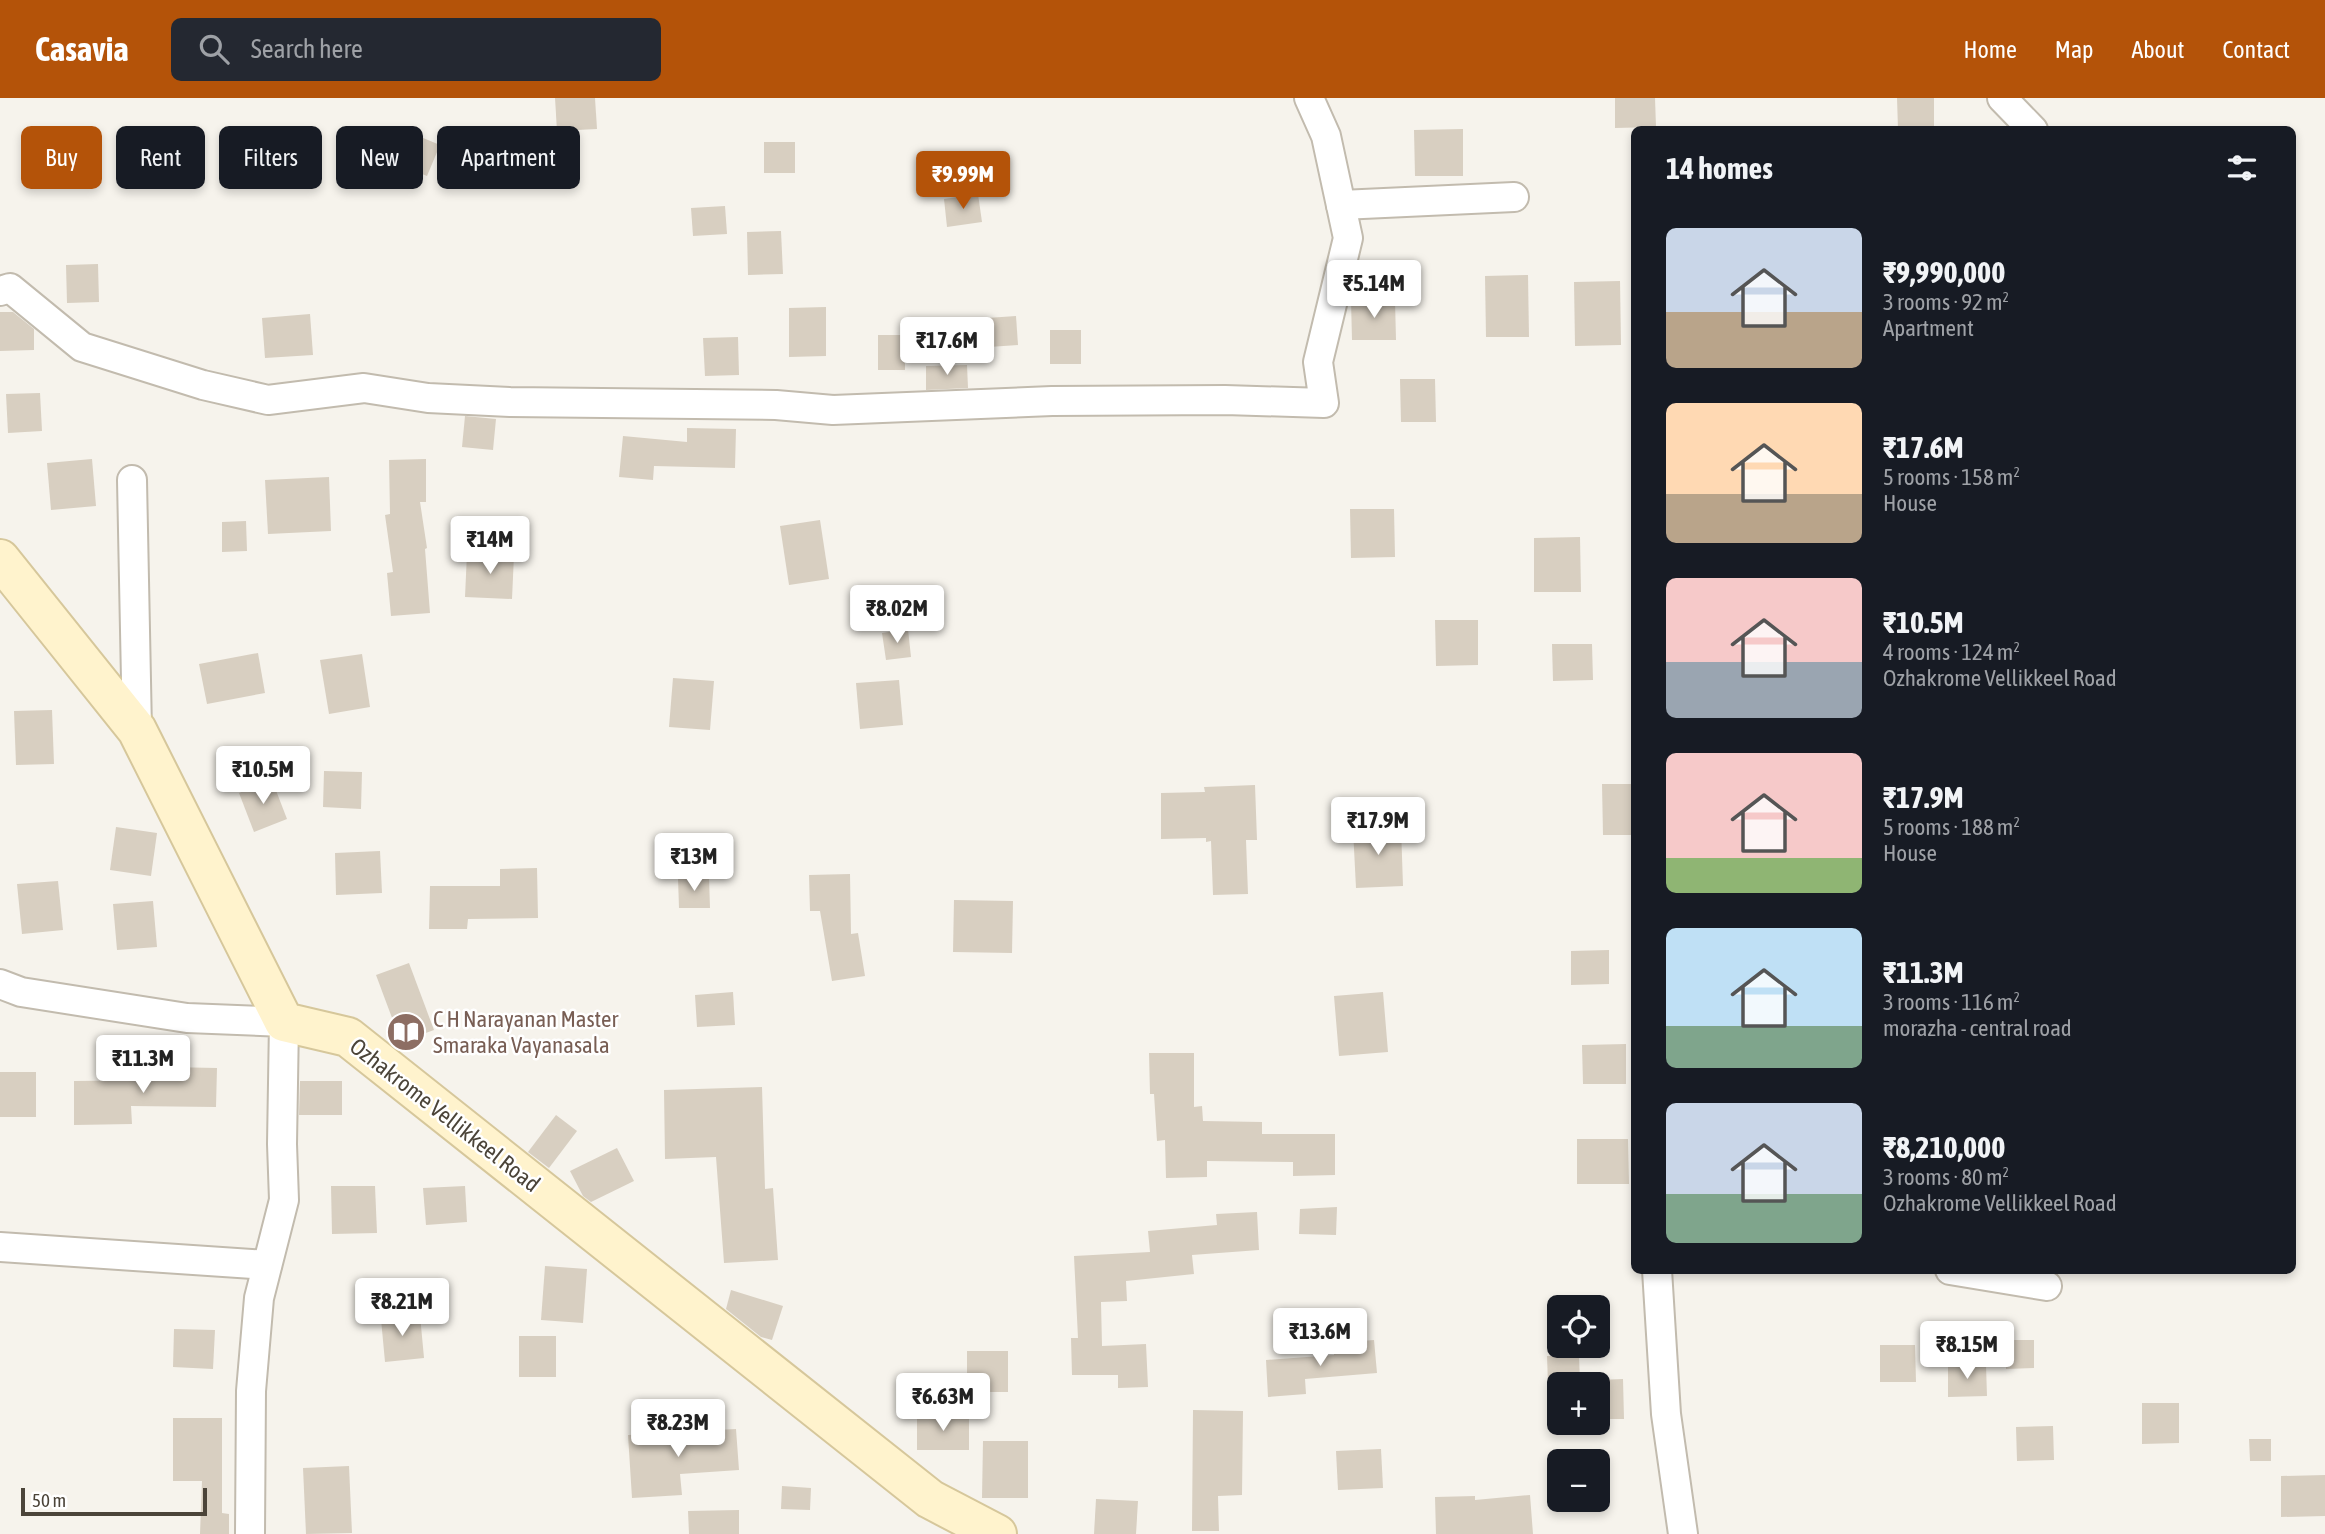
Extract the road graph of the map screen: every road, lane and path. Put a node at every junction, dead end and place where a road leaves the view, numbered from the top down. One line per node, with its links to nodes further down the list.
1 (1309, 98): 5 (street)
2 (2002, 98): 3 (street)
3 (2029, 126)
4 (1514, 197): 5 (street)
5 (1341, 205): 6 (street)
6 (0, 291)
7 (132, 480): 9 (street)
8 (0, 559): 9 (main road)
9 (137, 730): 11 (main road)
10 (0, 984): 11 (street)
11 (285, 1022): 13 (street); 18 (main road, Ozhakrome Vellikkeel Road)
12 (0, 1247): 13 (street)
13 (267, 1265): 17 (street)
14 (1657, 1274): 19 (street)
15 (1974, 1274): 16 (street)
16 (2047, 1286)
17 (250, 1534)
18 (997, 1534)
19 (1683, 1534)

